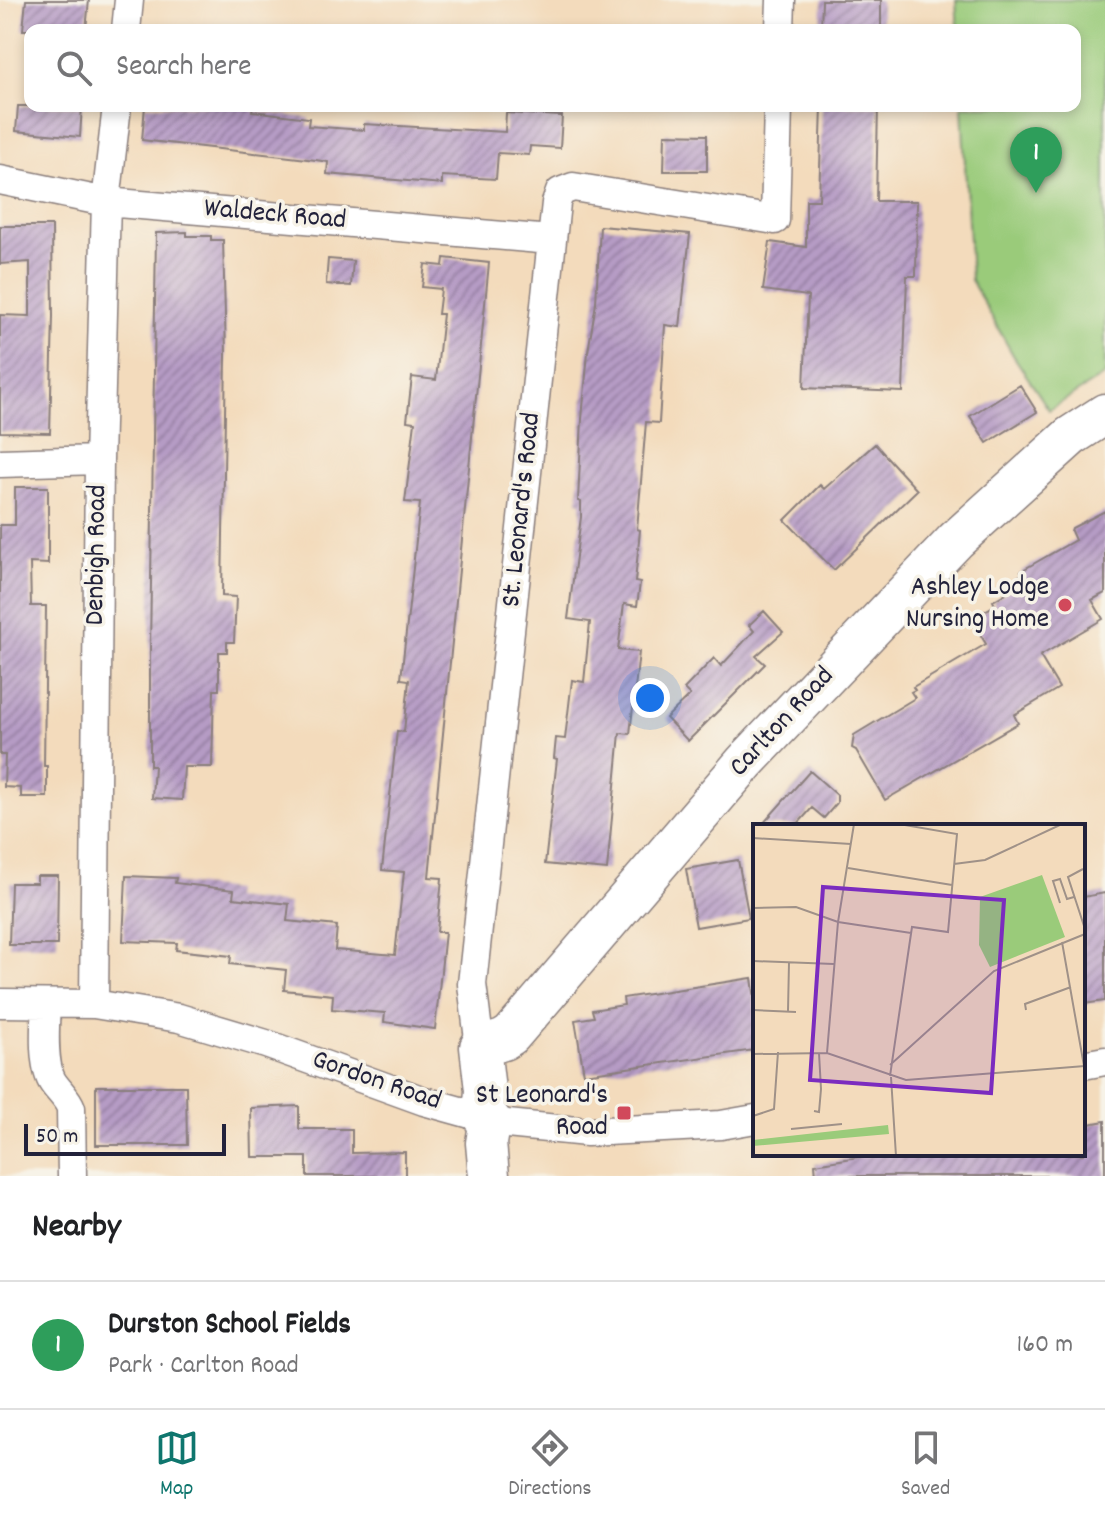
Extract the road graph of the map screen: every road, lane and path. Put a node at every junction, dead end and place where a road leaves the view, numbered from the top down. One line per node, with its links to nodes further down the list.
1 (129, 0): 3 (street)
2 (781, 0): 4 (street)
3 (127, 24)
4 (780, 24)
5 (116, 112): 8 (street, Denbigh Road)
6 (778, 112): 9 (street, St. Leonard's Road)
7 (0, 180): 8 (street, Waldeck Road)
8 (106, 202): 9 (street, Waldeck Road); 11 (street, Denbigh Road)
9 (551, 240): 16 (street, St. Leonard's Road)
10 (1105, 414): 16 (street, Carlton Road)
11 (99, 460): 12 (street); 15 (street, Denbigh Road)
12 (0, 463)
13 (0, 1003): 14 (street, Gordon Road)
14 (46, 1004): 15 (street, Gordon Road); 21 (street)
15 (94, 1004): 19 (street, Gordon Road)
16 (480, 1047): 19 (street)
17 (1105, 1061): 18 (street)
18 (1085, 1065)
19 (487, 1118): 20 (street, Gordon Road); 22 (street)
20 (753, 1119)
21 (72, 1176)
22 (489, 1176)

